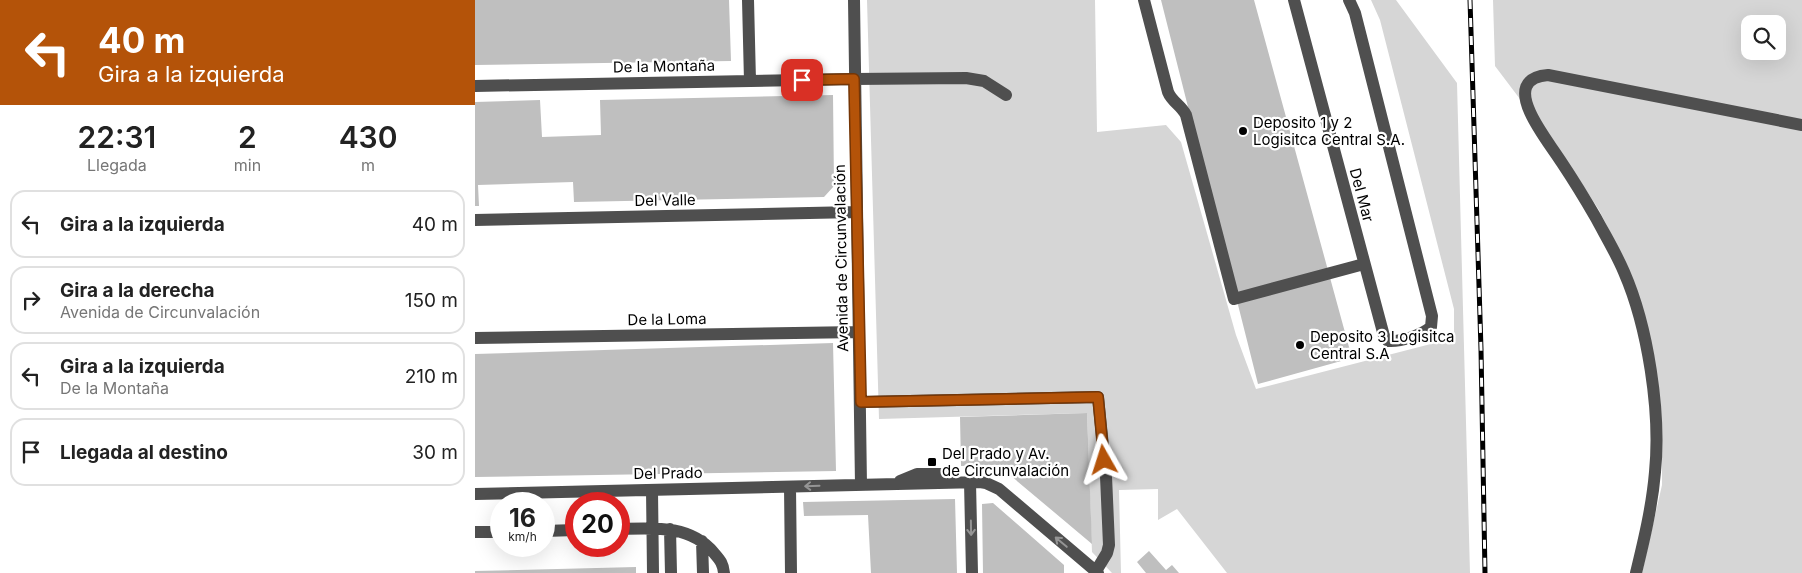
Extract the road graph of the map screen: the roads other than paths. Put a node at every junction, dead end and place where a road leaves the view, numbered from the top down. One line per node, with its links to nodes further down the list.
1 (749, 0): 7 (street)
2 (854, 0): 6 (street, Avenida de Circunvalación)
3 (1144, 0): 13 (street)
4 (1293, 0): 13 (street, Del Mar)
5 (1349, 0): 13 (street, Del Mar)
6 (854, 79): 7 (street, De la Montaña); 9 (street, De la Montaña); 11 (street, Avenida de Circunvalación)
7 (750, 81): 8 (street, De la Montaña)
8 (475, 86)
9 (1007, 95)
10 (1802, 124): 35 (street)
11 (856, 212): 12 (street, Del Valle); 14 (street, Avenida de Circunvalación)
12 (475, 220)
13 (1364, 264)
14 (859, 332): 15 (street, De la Loma); 16 (street, Avenida de Circunvalación)
15 (475, 338)
16 (861, 402): 18 (street, Avenida de Circunvalación); 28 (street)
17 (970, 482): 18 (street); 28 (street, one-way to 17); 34 (street, one-way to 34)
18 (861, 485): 19 (street, Del Prado, one-way to 19)
19 (790, 487): 20 (street, Del Prado); 33 (street)
20 (652, 490): 21 (street, Del Prado); 22 (street)
21 (475, 494)
22 (652, 528): 23 (street); 24 (street); 29 (street)
23 (630, 529)
24 (670, 529): 27 (street); 30 (street)
25 (475, 532): 26 (street)
26 (490, 532)
27 (702, 541): 31 (street); 32 (street)
28 (1097, 572)
29 (653, 573)
30 (671, 573)
31 (703, 573)
32 (724, 573)
33 (791, 573)
34 (972, 573)
35 (1636, 573)

